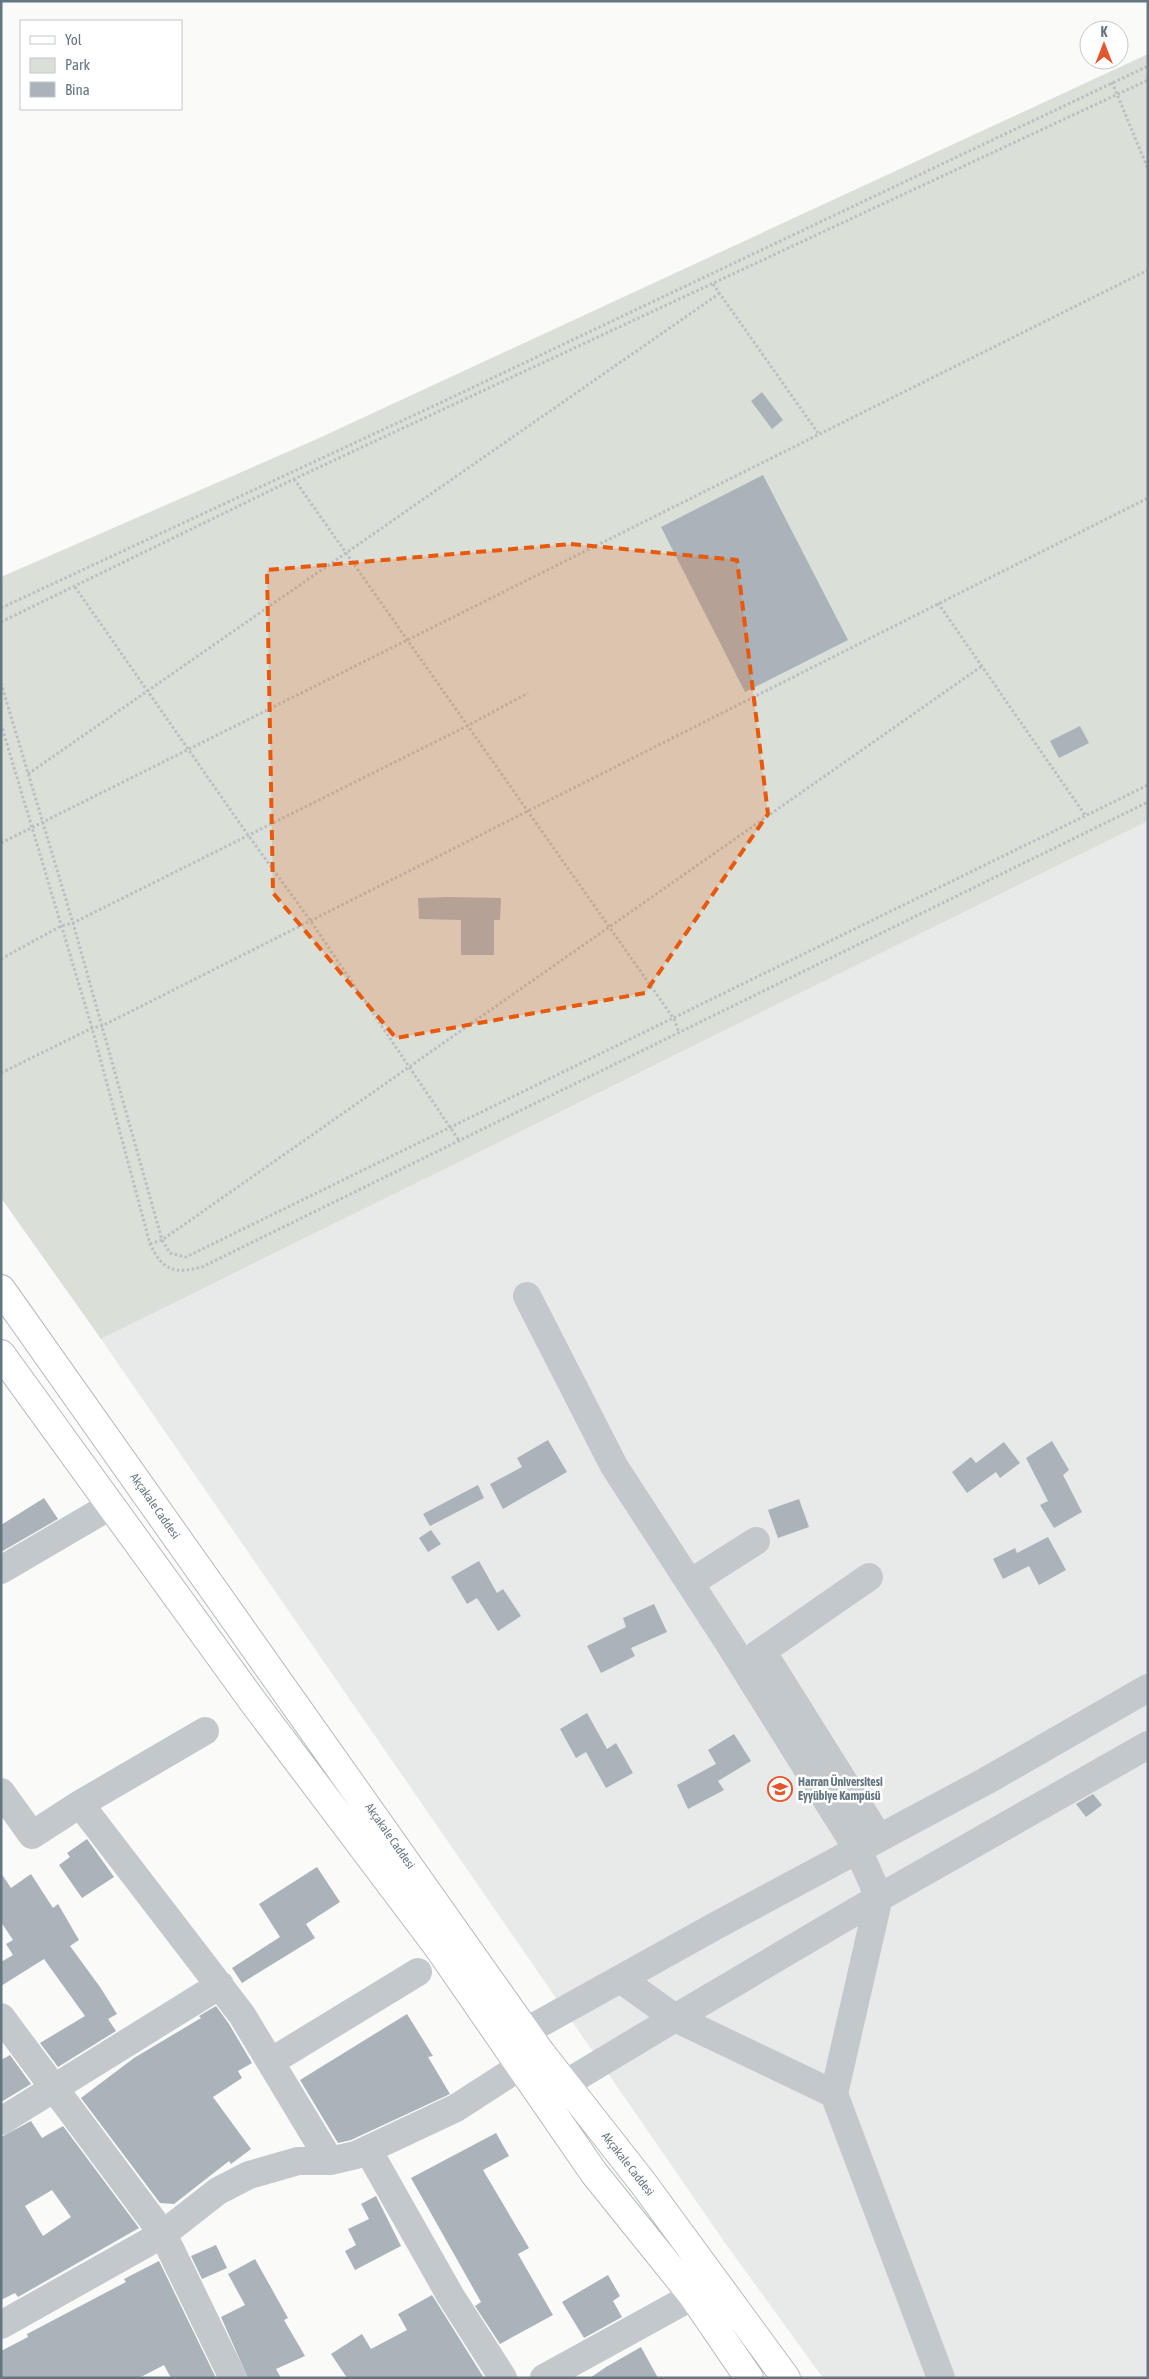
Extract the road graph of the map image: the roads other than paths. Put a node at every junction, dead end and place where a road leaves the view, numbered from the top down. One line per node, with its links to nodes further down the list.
1 (1, 1289): 22 (main road, Akçakale Caddesi)
2 (527, 1296): 8 (street)
3 (1, 1354): 4 (main road, Akçakale Caddesi)
4 (110, 1506): 6 (street); 23 (main road, Akçakale Caddesi)
5 (756, 1541): 8 (street)
6 (1, 1570)
7 (869, 1577): 9 (street)
8 (690, 1583): 9 (street)
9 (752, 1658): 15 (street)
10 (1148, 1688): 15 (street)
11 (205, 1731): 14 (street)
12 (1148, 1745): 16 (street)
13 (1, 1792): 14 (street)
14 (80, 1804): 19 (street)
15 (868, 1844): 16 (street); 18 (street)
16 (879, 1897): 21 (street); 28 (street)
17 (418, 1972): 25 (street)
18 (622, 1980): 21 (street); 22 (street)
19 (220, 1985): 25 (street); 27 (street)
20 (1, 2017): 27 (street)
21 (675, 2018): 26 (street); 28 (street)
22 (526, 2030): 23 (street); 24 (main road, Akçakale Caddesi)
23 (504, 2044): 24 (main road, Akçakale Caddesi)
24 (530, 2060): 26 (main road, Akçakale Caddesi); 29 (main road, Akçakale Caddesi); 31 (street)
25 (272, 2061): 32 (street)
26 (565, 2084): 29 (street); 40 (main road, Akçakale Caddesi)
27 (55, 2089): 30 (street); 33 (street)
28 (834, 2094): 41 (street)
29 (544, 2103): 34 (main road, Akçakale Caddesi)
30 (1, 2121)
31 (368, 2150): 32 (street); 37 (street)
32 (330, 2161): 33 (street)
33 (163, 2234): 35 (street); 36 (street)
34 (693, 2296): 38 (street); 39 (main road, Akçakale Caddesi)
35 (3, 2320)
36 (233, 2378)
37 (503, 2378)
38 (544, 2378)
39 (749, 2378)
40 (786, 2378)
41 (941, 2378)

